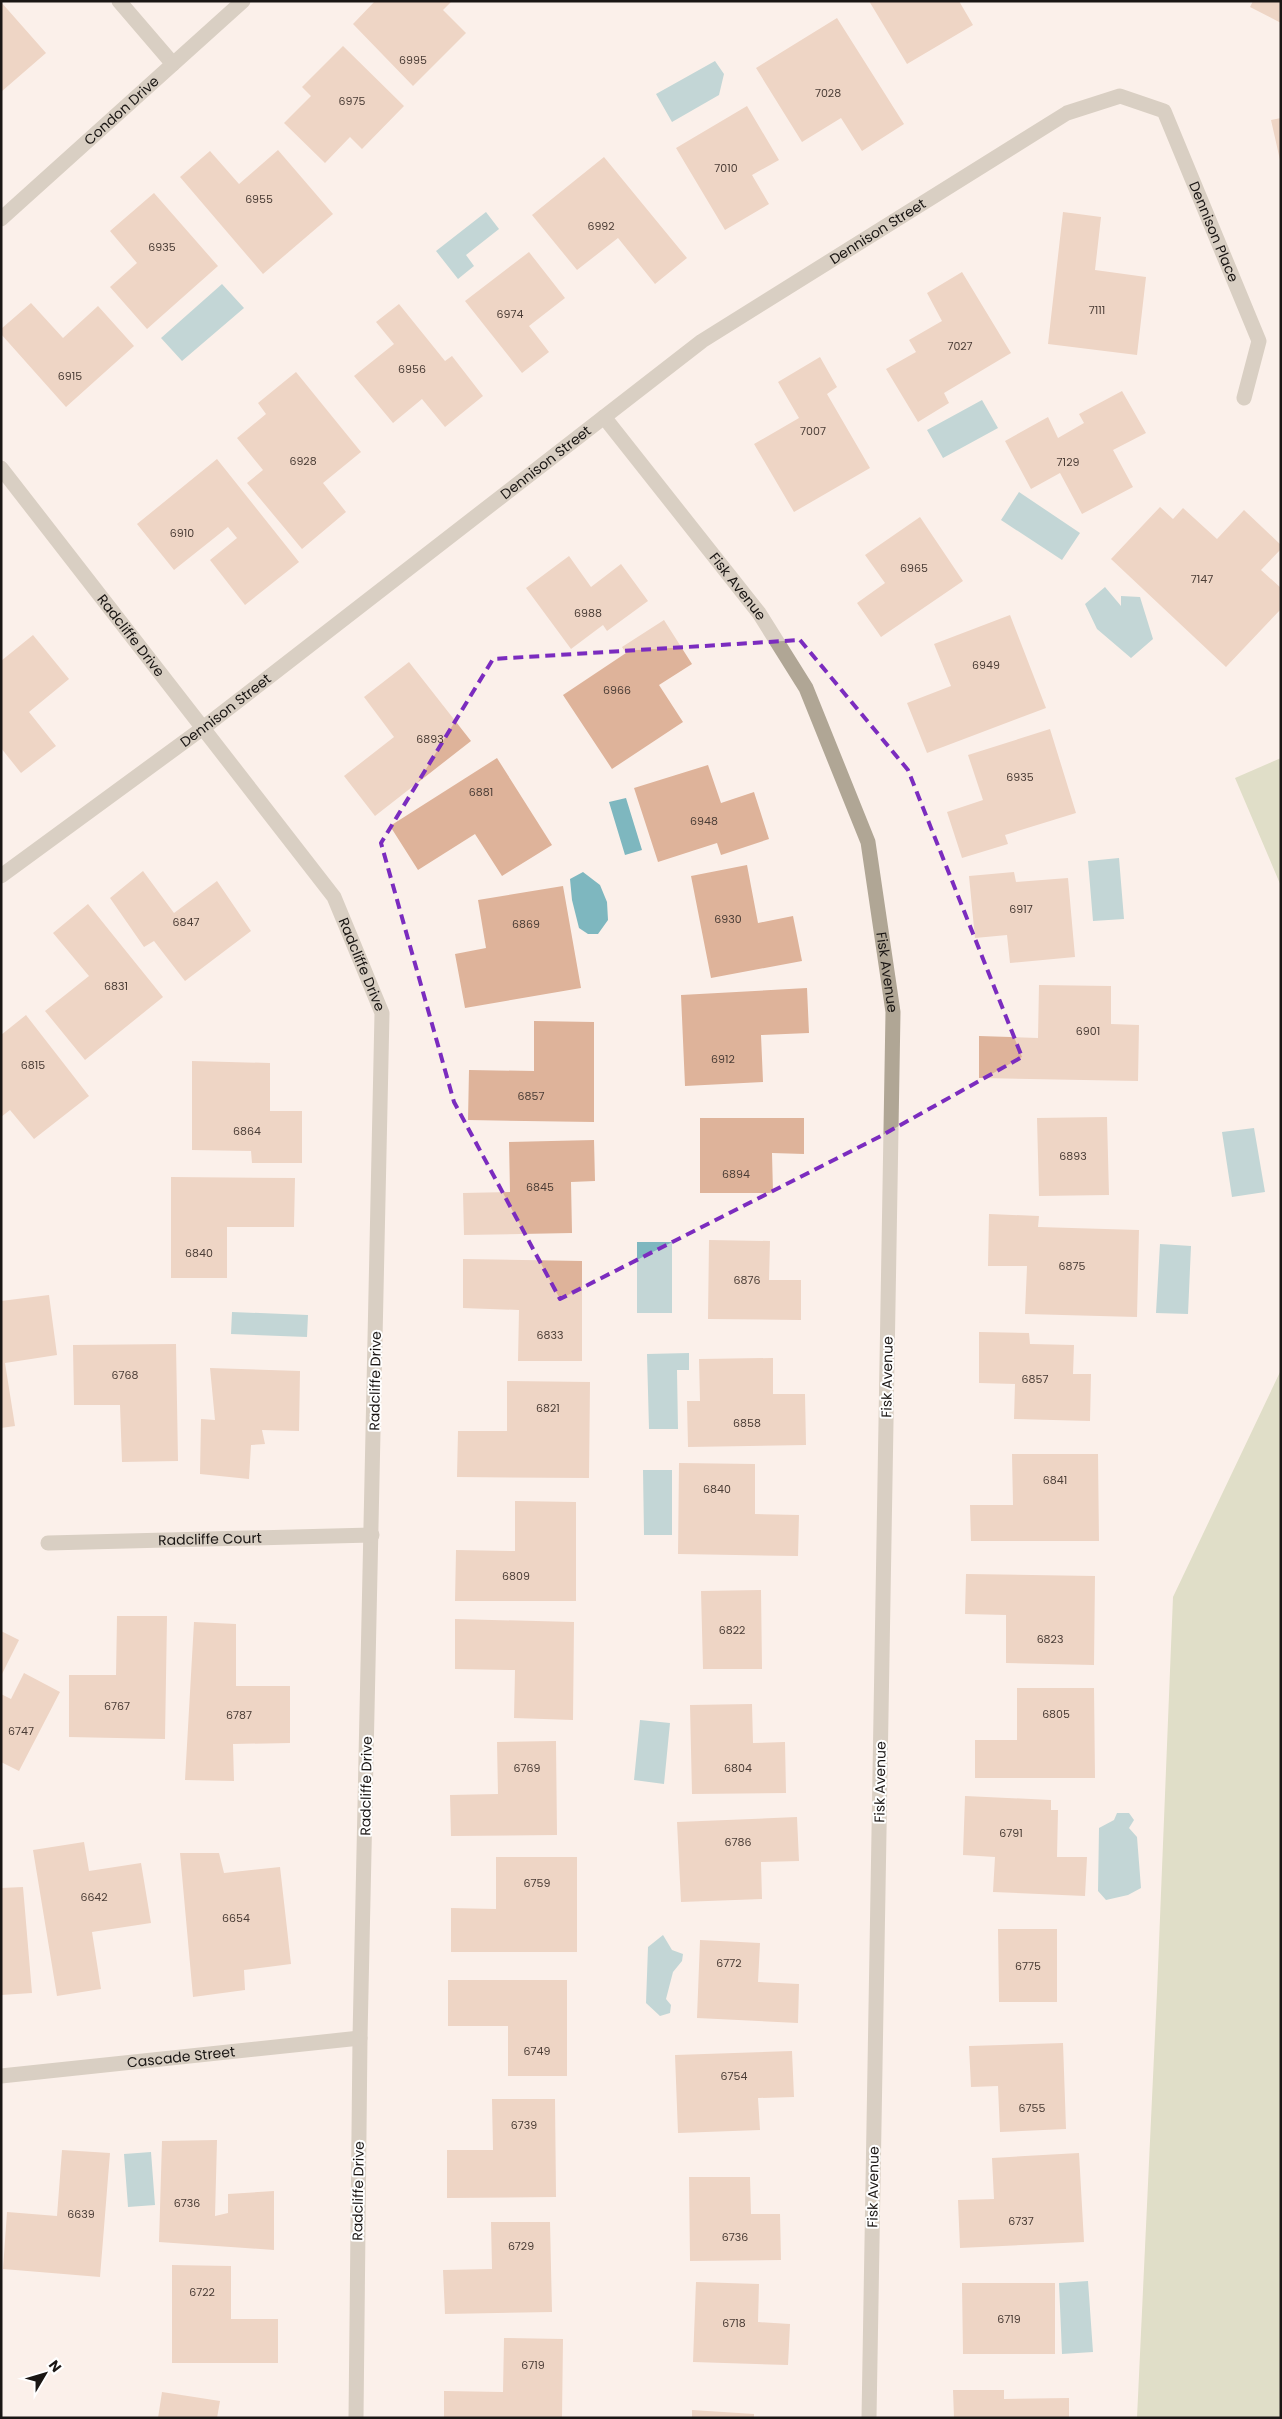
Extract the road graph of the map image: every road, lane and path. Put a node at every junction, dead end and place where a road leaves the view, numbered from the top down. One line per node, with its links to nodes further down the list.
1 (119, 1): 3 (street)
2 (243, 1): 3 (street, Condon Drive)
3 (173, 64): 5 (street, Condon Drive)
4 (1120, 96): 6 (street, Dennison Place); 7 (street, Dennison Street)
5 (1, 219)
6 (1244, 398)
7 (604, 417): 9 (street, Dennison Street); 16 (street, Fisk Avenue)
8 (1, 468): 9 (street, Radcliffe Drive)
9 (203, 728): 10 (street, Dennison Street); 11 (street, Radcliffe Drive)
10 (1, 876)
11 (372, 1535): 12 (street, Radcliffe Court); 13 (street, Radcliffe Drive)
12 (48, 1543)
13 (360, 2038): 14 (street, Cascade Street); 15 (street, Radcliffe Drive)
14 (1, 2076)
15 (356, 2418)
16 (869, 2418)

